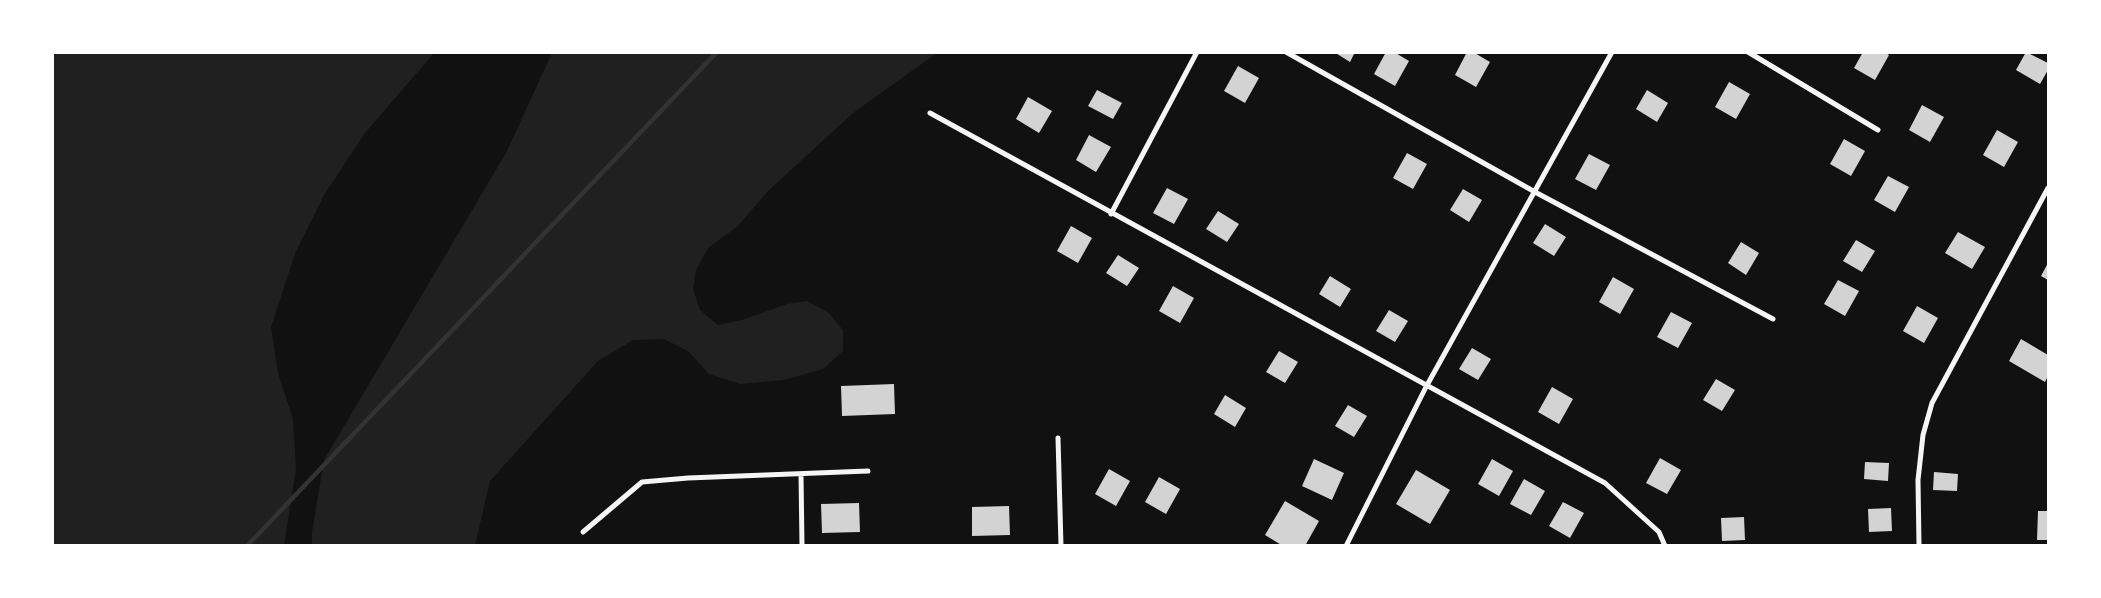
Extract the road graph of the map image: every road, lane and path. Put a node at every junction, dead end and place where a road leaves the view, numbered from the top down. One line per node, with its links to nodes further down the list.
1 (1197, 52): 9 (street)
2 (1286, 52): 8 (street)
3 (1612, 52): 8 (street)
4 (1748, 52): 6 (street)
5 (930, 113): 9 (street)
6 (1878, 130)
7 (2048, 188): 20 (street)
8 (1535, 192): 10 (street); 11 (street)
9 (1111, 214): 11 (street)
10 (1773, 318)
11 (1426, 387): 18 (street); 19 (street)
12 (1058, 438): 17 (street)
13 (868, 471): 14 (street)
14 (801, 474): 15 (street); 16 (street)
15 (583, 532)
16 (802, 546)
17 (1062, 546)
18 (1346, 546)
19 (1665, 546)
20 (1919, 546)

